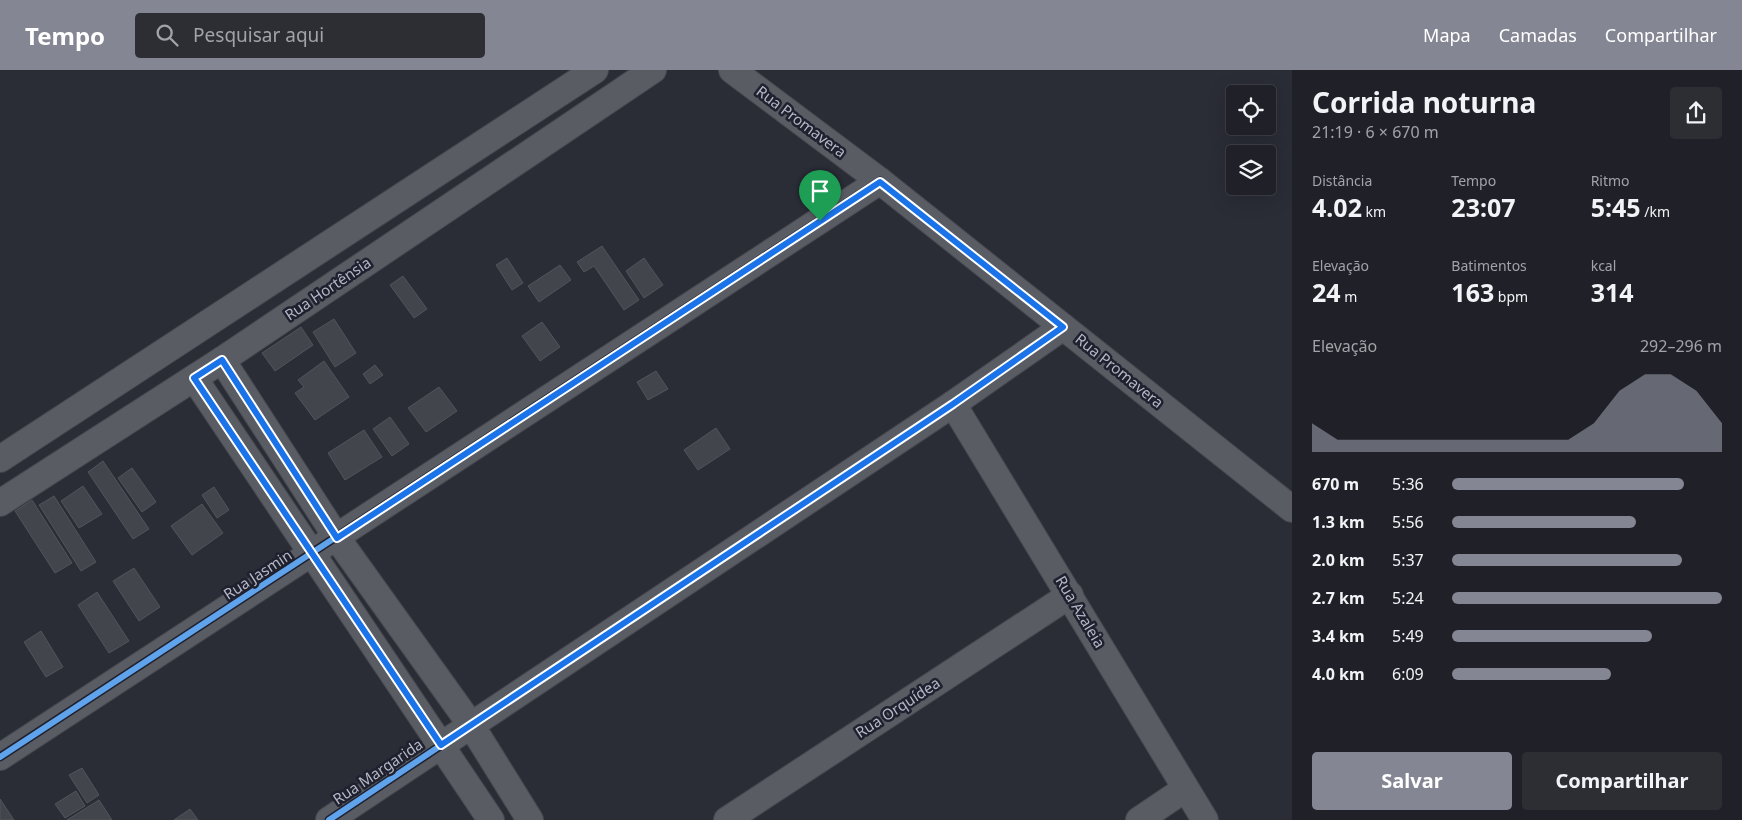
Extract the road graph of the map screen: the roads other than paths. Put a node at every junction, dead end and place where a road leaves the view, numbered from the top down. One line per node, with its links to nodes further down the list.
1 (594, 70): 9 (street)
2 (654, 70): 6 (street, Rua Hortênsia)
3 (732, 70): 4 (street, Rua Promavera)
4 (880, 182): 5 (street, Rua Promavera); 12 (street, Rua Jasmin)
5 (1063, 327): 8 (street, Rua Margarida); 11 (street, Rua Promavera)
6 (222, 360): 7 (street, Rua Hortênsia); 12 (street)
7 (194, 378): 10 (street, Rua Hortênsia); 13 (street)
8 (953, 404): 14 (street, Rua Azaleia); 15 (street, Rua Margarida)
9 (0, 459)
10 (0, 503)
11 (1292, 509)
12 (337, 538): 13 (street, Rua Jasmin); 15 (street)
13 (313, 554): 16 (street); 17 (street, Rua Jasmin)
14 (1070, 596): 18 (street, Rua Azaleia); 22 (street, Rua Orquídea)
15 (471, 725): 16 (street, Rua Margarida); 21 (street)
16 (441, 745): 19 (street, Rua Margarida); 20 (street)
17 (0, 757)
18 (1185, 789): 23 (street); 24 (street, Rua Azaleia)
19 (328, 820)
20 (491, 820)
21 (530, 820)
22 (727, 820)
23 (1139, 820)
24 (1205, 820)

